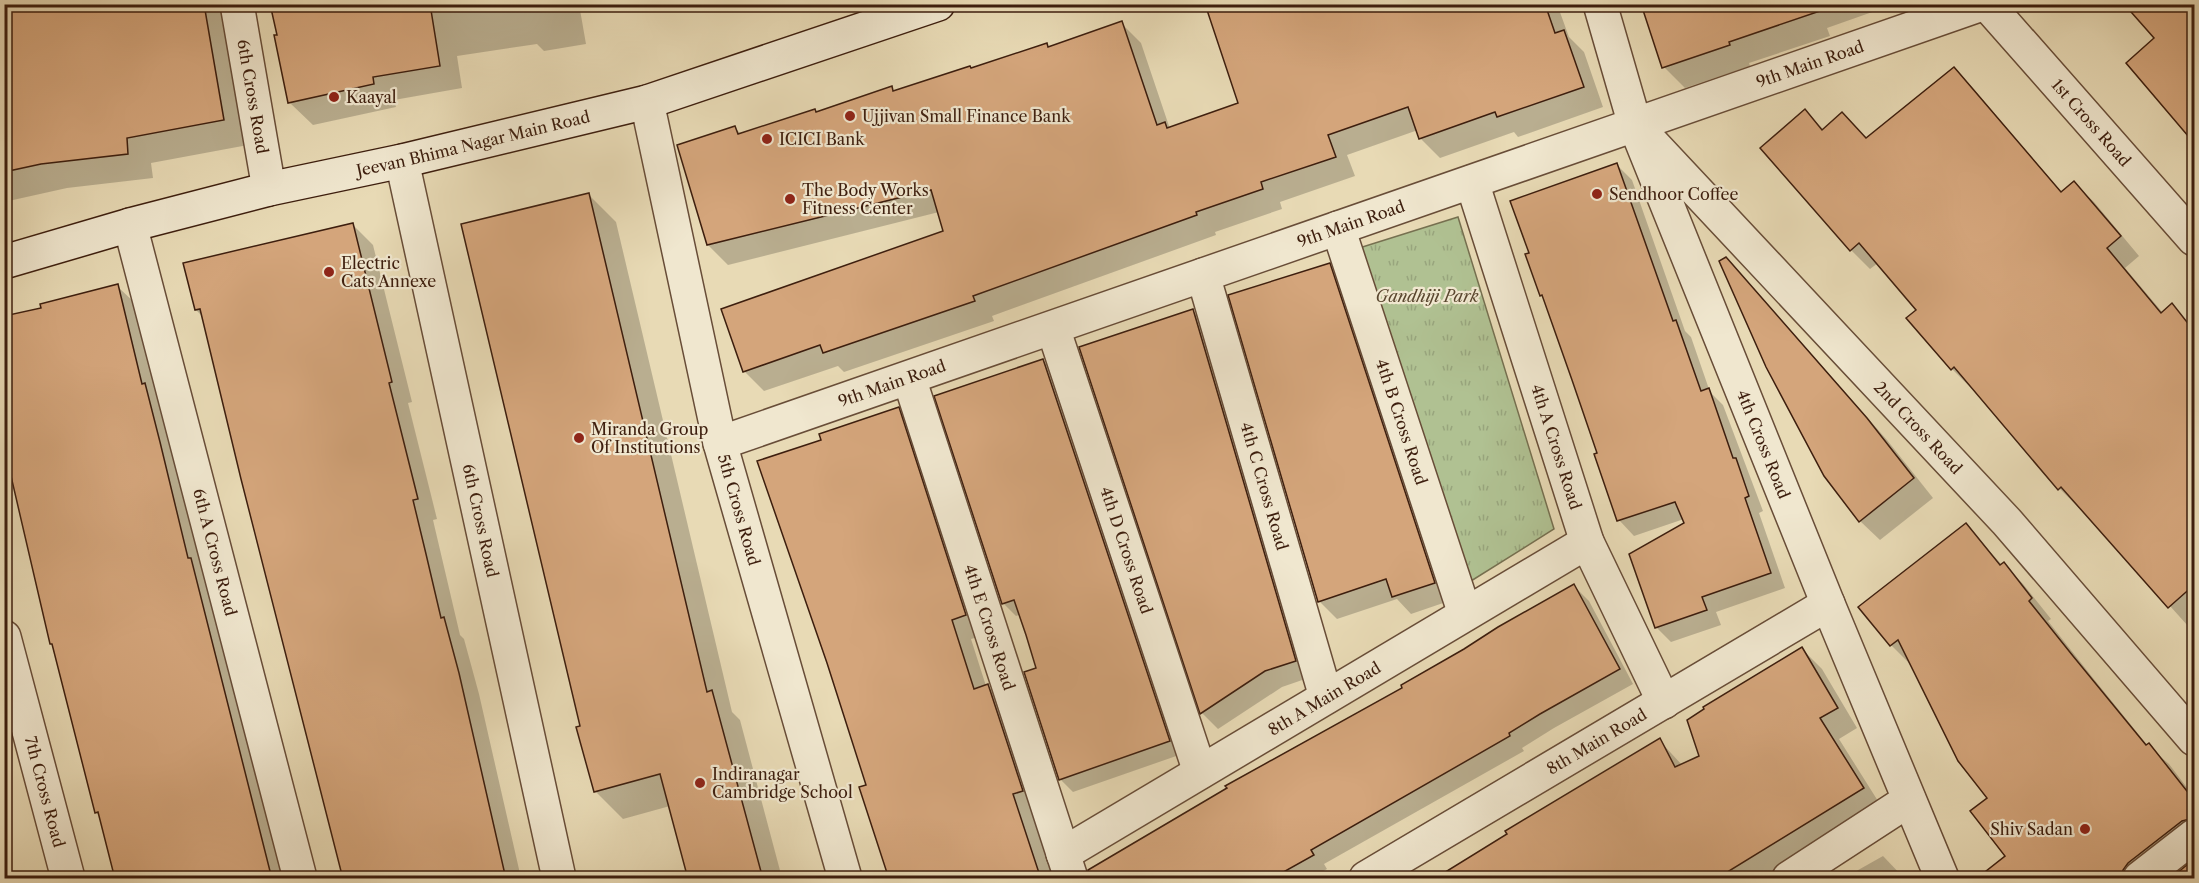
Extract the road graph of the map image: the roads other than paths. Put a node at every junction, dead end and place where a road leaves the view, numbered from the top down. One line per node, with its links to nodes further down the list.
1 (237, 4): 10 (street, 6th Cross Road)
2 (938, 4): 6 (street, Jeevan Bhima Nagar Main Road)
3 (1600, 4): 7 (street, 4th Cross Road)
4 (1982, 4): 7 (street, 9th Main Road)
5 (1987, 4): 13 (street, 1st Cross Road)
6 (648, 102): 8 (street, Jeevan Bhima Nagar Main Road); 18 (street, 5th Cross Road)
7 (1635, 125): 9 (street, 9th Main Road); 20 (street, 4th Cross Road); 25 (street, 2nd Cross Road)
8 (402, 161): 10 (street, Jeevan Bhima Nagar Main Road); 32 (street, 6th Cross Road)
9 (1472, 182): 12 (street, 9th Main Road); 19 (street, 4th A Cross Road)
10 (269, 189): 11 (street, Jeevan Bhima Nagar Main Road)
11 (130, 225): 14 (street, Jeevan Bhima Nagar Main Road); 31 (street, 6th A Cross Road)
12 (1338, 228): 15 (street, 9th Main Road); 21 (street, 4th B Cross Road)
13 (2194, 239)
14 (4, 262)
15 (1203, 275): 16 (street, 9th Main Road); 23 (street, 4th C Cross Road)
16 (1053, 328): 17 (street, 9th Main Road); 26 (street, 4th D Cross Road)
17 (909, 378): 18 (street, 9th Main Road); 29 (street, 4th E Cross Road)
18 (720, 443): 33 (street, 5th Cross Road)
19 (1587, 542): 21 (street, 8th A Main Road); 24 (street, 4th A Cross Road)
20 (1828, 604): 24 (street, 8th Main Road); 27 (street, 4th Cross Road)
21 (1465, 614): 23 (street, 8th A Main Road)
22 (4, 637): 30 (street, 7th Cross Road)
23 (1326, 697): 26 (street, 8th A Main Road)
24 (1664, 702): 34 (street, 8th Main Road)
25 (2194, 739)
26 (1200, 772): 29 (street, 8th A Main Road)
27 (1909, 800): 35 (street); 36 (street, 4th Cross Road)
28 (2194, 837): 37 (street)
29 (1067, 866)
30 (68, 879)
31 (300, 879)
32 (559, 879)
33 (845, 879)
34 (1366, 879)
35 (1789, 879)
36 (1942, 879)
37 (2140, 879)

